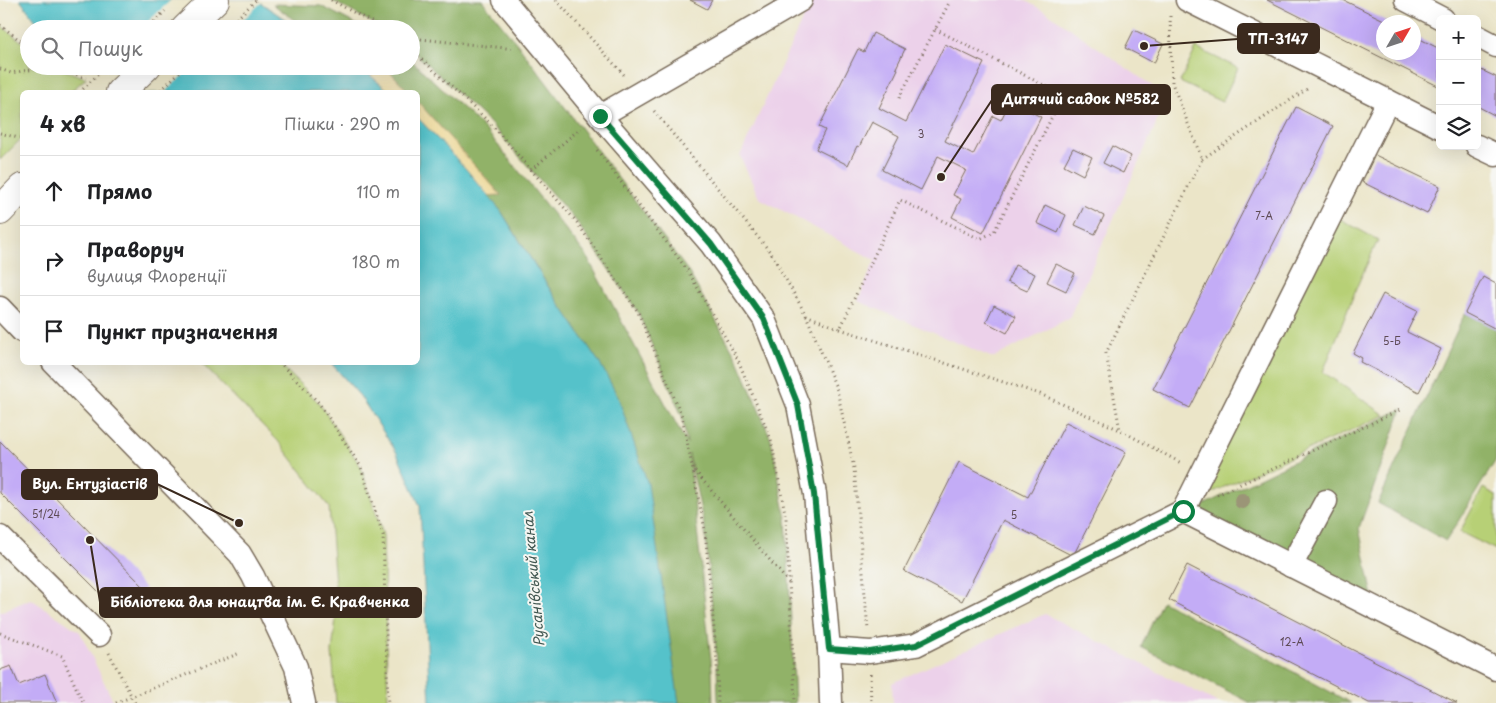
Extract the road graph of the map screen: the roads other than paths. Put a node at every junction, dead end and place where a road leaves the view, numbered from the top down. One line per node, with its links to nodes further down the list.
1 (215, 0): 7 (main road)
2 (504, 0): 13 (street)
3 (801, 0): 13 (street)
4 (1406, 0): 6 (street)
5 (1179, 5): 12 (street)
6 (1436, 15)
7 (194, 20)
8 (1481, 38): 9 (street)
9 (1496, 46)
10 (138, 75): 11 (main road)
11 (122, 90)
12 (1388, 101): 14 (street); 23 (street)
13 (600, 116): 27 (street)
14 (1436, 125)
15 (1481, 148): 16 (street)
16 (1496, 156)
17 (20, 190): 18 (main road)
18 (0, 211)
19 (0, 308): 20 (street)
20 (20, 329)
21 (56, 365): 29 (street)
22 (1326, 502): 25 (street)
23 (1183, 511): 25 (street); 27 (street)
24 (0, 537): 26 (street)
25 (1291, 566): 28 (street)
26 (99, 635)
27 (829, 649): 30 (street)
28 (1496, 669)
29 (304, 703)
30 (831, 703)

